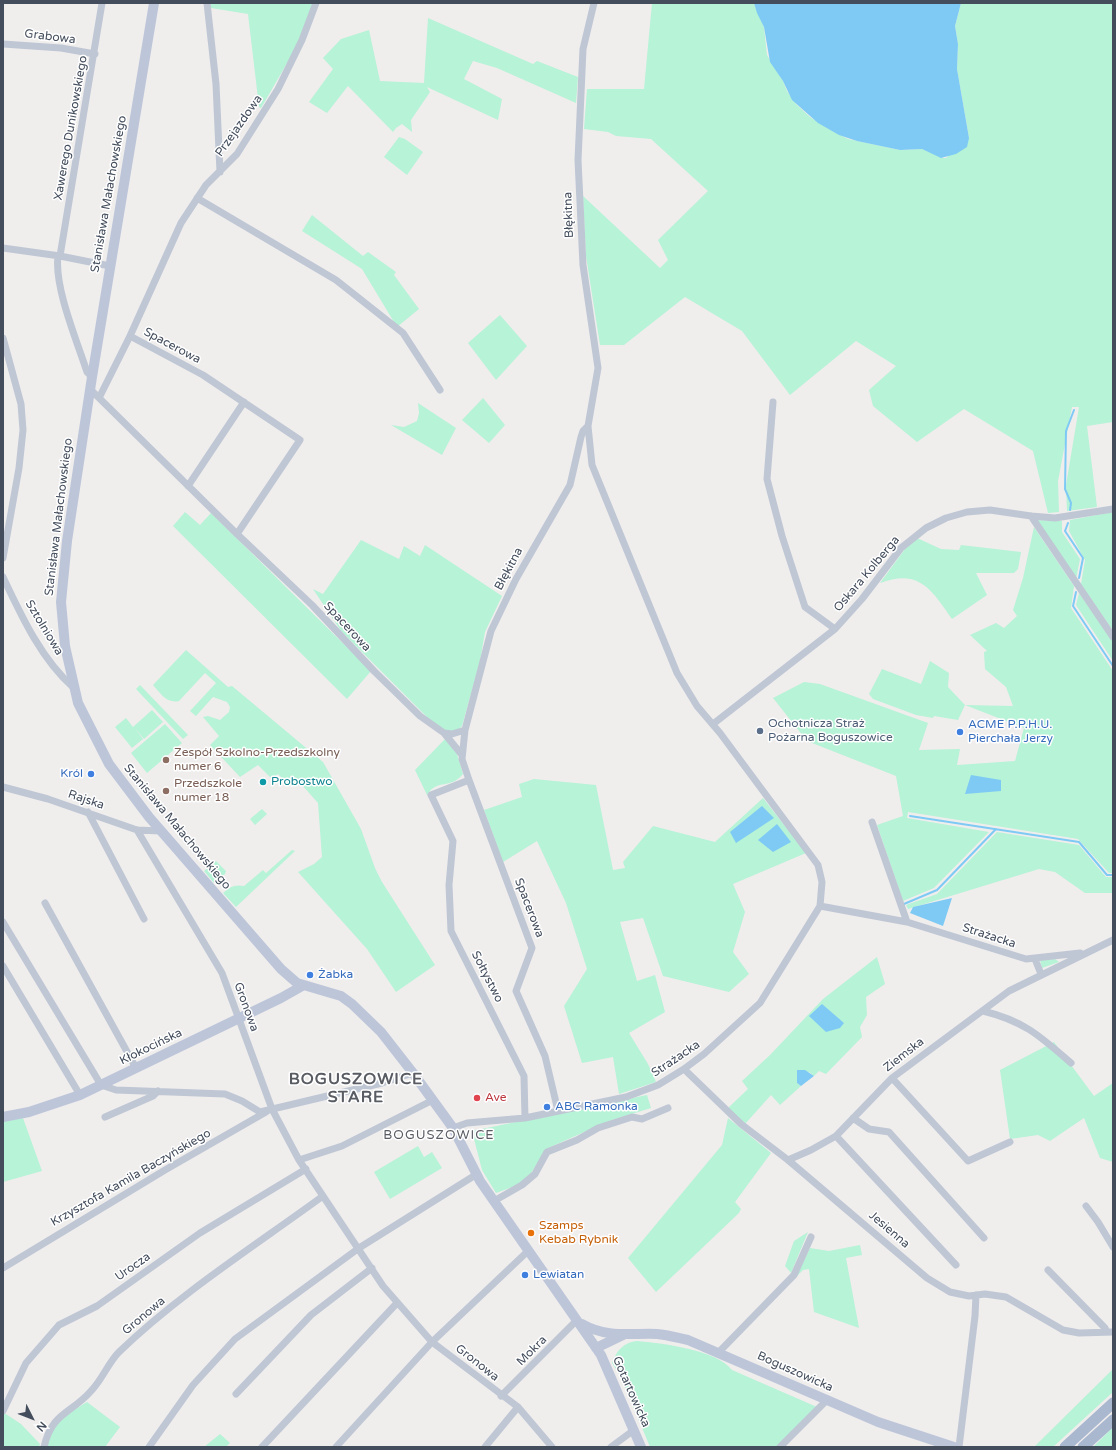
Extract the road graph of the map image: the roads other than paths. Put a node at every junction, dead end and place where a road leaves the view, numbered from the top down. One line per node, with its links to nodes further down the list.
1 (102, 3): 7 (street, Xawerego Dunikowskiego)
2 (154, 3): 12 (street, Stanisława Małachowskiego)
3 (207, 3): 8 (street, Przejazdowa)
4 (316, 3): 8 (street, Przejazdowa)
5 (594, 3): 22 (street, Błękitna)
6 (3, 44): 7 (street, Grabowa)
7 (95, 54): 11 (street, Xawerego Dunikowskiego)
8 (220, 172): 9 (street)
9 (197, 198): 13 (street); 18 (street)
10 (3, 248): 11 (street)
11 (59, 256): 12 (street); 15 (street, Xawerego Dunikowskiego)
12 (110, 266): 15 (street, Stanisława Małachowskiego)
13 (130, 336): 16 (street); 20 (street, Spacerowa)
14 (3, 338): 27 (street)
15 (92, 377): 17 (street, Stanisława Małachowskiego)
16 (104, 385): 17 (street); 19 (street)
17 (90, 389): 19 (street, Spacerowa); 31 (street, Stanisława Małachowskiego)
18 (440, 390)
19 (99, 398): 23 (street, Spacerowa)
20 (244, 402): 23 (street); 26 (street, Spacerowa)
21 (773, 402): 29 (street)
22 (588, 426): 32 (street, Błękitna); 33 (street, Błękitna)
23 (188, 486): 26 (street, Spacerowa)
24 (1113, 509): 25 (street, Oskara Kolberga)
25 (1031, 516): 29 (street, Oskara Kolberga); 30 (street)
26 (237, 534): 34 (street, Spacerowa)
27 (3, 558)
28 (3, 577): 31 (street, Sztolniowa)
29 (835, 629): 32 (street, Oskara Kolberga)
30 (1113, 637)
31 (73, 687): 41 (street, Stanisława Małachowskiego)
32 (713, 724): 43 (street, Strażacka)
33 (465, 730): 34 (street); 35 (street, Błękitna)
34 (444, 733): 35 (street, Spacerowa)
35 (462, 755): 36 (street, Spacerowa)
36 (469, 780): 66 (street, Spacerowa); 69 (street, Sołtystwo)
37 (3, 787): 38 (street, Rajska)
38 (88, 812): 40 (street, Rajska); 44 (street)
39 (872, 822): 46 (street)
40 (137, 830): 41 (street, Rajska); 54 (street, Gronowa)
41 (161, 831): 52 (street, Stanisława Małachowskiego)
42 (45, 903): 56 (street)
43 (820, 906): 46 (street, Strażacka); 57 (street, Strażacka)
44 (144, 919)
45 (3, 922): 60 (street)
46 (907, 922): 49 (street, Strażacka)
47 (1113, 940): 48 (street, Ziemska)
48 (1087, 952): 49 (street, Ziemska); 51 (street, Ziemska)
49 (1035, 959): 51 (street)
50 (3, 966): 62 (street)
51 (1041, 974): 53 (street, Ziemska)
52 (304, 985): 54 (street, Kłokocińska); 58 (street, Stanisława Małachowskiego)
53 (983, 1011): 55 (street); 59 (street, Ziemska)
54 (238, 1019): 56 (street, Kłokocińska); 65 (street, Gronowa)
55 (1071, 1063)
56 (136, 1068): 60 (street, Kłokocińska)
57 (684, 1069): 66 (street, Strażacka); 75 (street, Jesienna)
58 (413, 1073): 63 (street, Stanisława Małachowskiego); 65 (street)
59 (892, 1078): 70 (street, Ziemska); 73 (street)
60 (101, 1085): 61 (street); 62 (street, Kłokocińska)
61 (158, 1091): 65 (street); 68 (street)
62 (80, 1095): 67 (street, Kłokocińska)
63 (433, 1100): 71 (street, Stanisława Małachowskiego); 74 (street)
64 (668, 1108): 79 (street)
65 (272, 1109): 74 (street, Gronowa); 87 (street, Krzysztofa Kamila Baczyńskiego)
66 (558, 1111): 69 (street, Strażacka)
67 (3, 1117)
68 (105, 1117)
69 (525, 1118): 71 (street, Strażacka)
70 (853, 1118): 72 (street, Ziemska); 82 (street)
71 (453, 1128): 77 (street, Stanisława Małachowskiego)
72 (836, 1136): 75 (street, Ziemska); 86 (street)
73 (1010, 1142)
74 (299, 1160): 76 (street, Gronowa)
75 (788, 1160): 90 (street, Jesienna)
76 (306, 1169): 78 (street, Gronowa); 104 (street, Urocza)
77 (477, 1174): 79 (street, Stanisława Małachowskiego); 84 (street)
78 (323, 1196): 84 (street, Gronowa); 107 (street, Gronowa)
79 (494, 1201): 85 (street, Stanisława Małachowskiego)
80 (1086, 1206): 83 (street)
81 (810, 1237): 98 (street)
82 (984, 1238)
83 (1113, 1247)
84 (358, 1248): 88 (street, Gronowa); 108 (street)
85 (528, 1251): 92 (street, Stanisława Małachowskiego); 96 (street)
86 (956, 1265)
87 (3, 1268)
88 (372, 1268): 91 (street, Gronowa); 99 (street)
89 (1048, 1270): 93 (street)
90 (976, 1296): 93 (street, Jesienna); 117 (street)
91 (397, 1303): 96 (street, Gronowa); 109 (street)
92 (578, 1321): 94 (street, Boguszowicka); 97 (street, Stanisława Małachowskiego); 100 (street, Mokra)
93 (1110, 1332)
94 (605, 1333): 95 (street, Boguszowicka); 97 (street)
95 (623, 1335): 97 (street, Boguszowicka); 98 (street, Boguszowicka)
96 (432, 1342): 100 (street, Gronowa); 110 (street)
97 (595, 1345): 106 (street, Gotartowicka)
98 (718, 1353): 101 (street, Boguszowicka)
99 (236, 1394)
100 (501, 1396): 103 (street, Gronowa)
101 (827, 1400): 115 (street); 116 (street, Boguszowicka)
102 (1113, 1403): 118 (main road)
103 (518, 1407): 111 (street); 112 (street, Gronowa)
104 (3, 1411)
105 (1113, 1420): 119 (main road)
106 (634, 1430): 113 (street); 114 (street, Gotartowicka)
107 (44, 1447)
108 (149, 1447)
109 (262, 1447)
110 (336, 1447)
111 (485, 1447)
112 (552, 1447)
113 (611, 1447)
114 (641, 1447)
115 (780, 1447)
116 (954, 1447)
117 (959, 1447)
118 (1065, 1447)
119 (1083, 1447)

